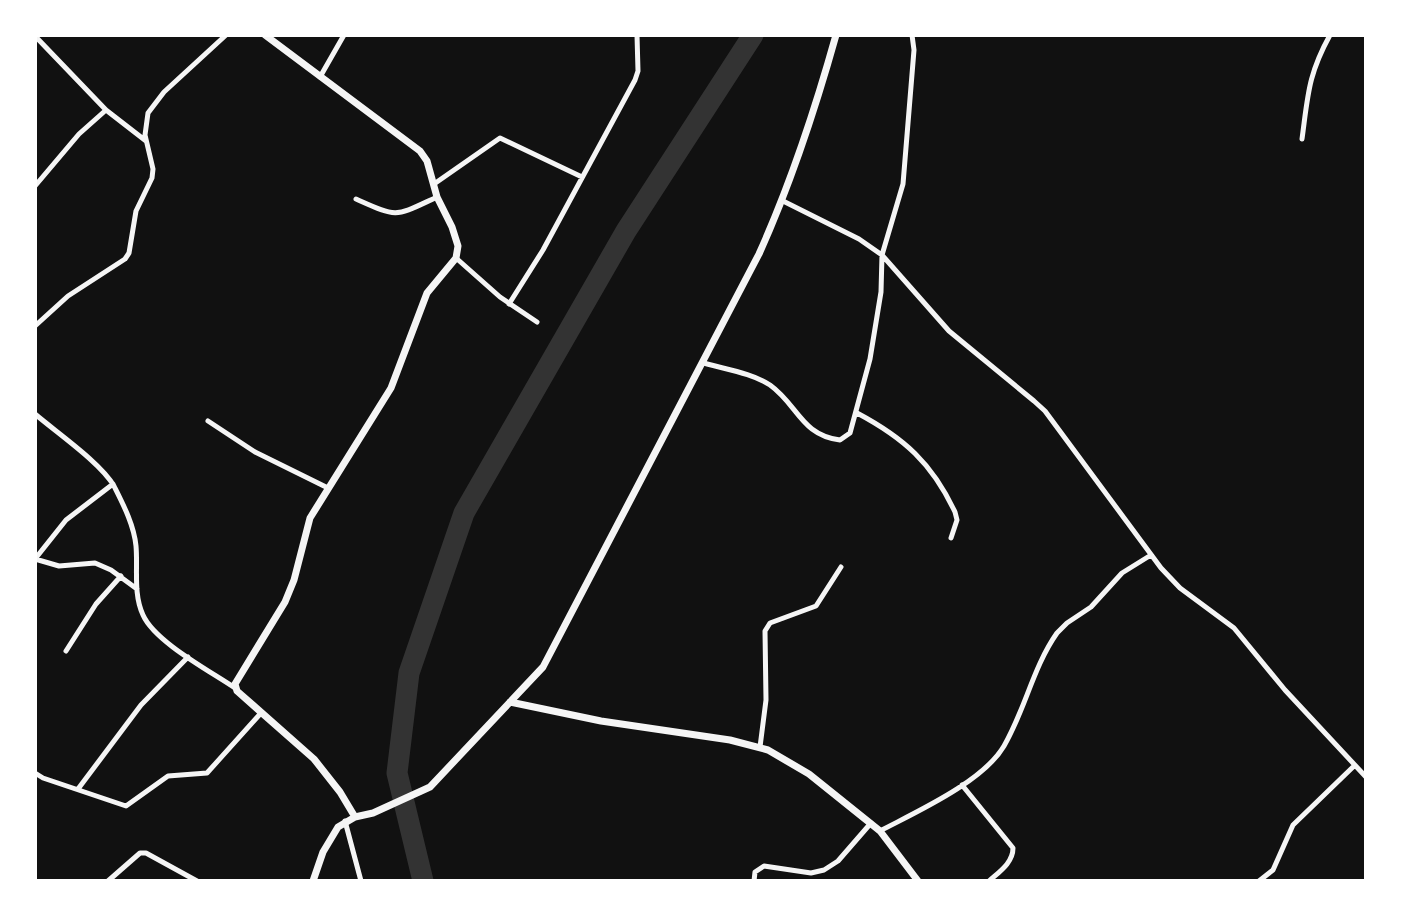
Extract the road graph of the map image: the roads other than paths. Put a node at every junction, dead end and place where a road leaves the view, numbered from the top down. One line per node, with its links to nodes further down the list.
1 (226, 35): 12 (street)
2 (265, 35): 9 (street)
3 (344, 35): 9 (street)
4 (637, 35): 13 (street)
5 (836, 35): 18 (street)
6 (912, 35): 19 (street)
7 (1330, 35): 11 (street)
8 (35, 36): 10 (street)
9 (320, 77): 14 (street)
10 (107, 110): 12 (street); 15 (street)
11 (1302, 139)
12 (146, 141): 23 (street)
13 (582, 177): 14 (street); 21 (street)
14 (435, 184): 16 (street)
15 (35, 186)
16 (437, 197): 17 (street); 20 (street)
17 (356, 199)
18 (783, 201): 19 (street); 24 (street)
19 (882, 255): 25 (street); 31 (street)
20 (456, 258): 21 (street); 29 (street)
21 (509, 304): 22 (street)
22 (537, 322)
23 (35, 326)
24 (704, 363): 25 (street); 39 (street)
25 (857, 413): 30 (street)
26 (35, 414): 28 (street)
27 (208, 421): 29 (street)
28 (113, 484): 32 (street); 35 (street)
29 (328, 488): 38 (street)
30 (951, 538)
31 (1150, 555): 42 (street); 45 (street)
32 (35, 559): 34 (street)
33 (842, 567): 41 (street)
34 (121, 576): 35 (street); 36 (street)
35 (137, 589): 37 (street)
36 (66, 651)
37 (188, 657): 38 (street); 46 (street)
38 (234, 688): 40 (street)
39 (510, 702): 41 (street); 47 (street)
40 (261, 713): 46 (street); 47 (street)
41 (760, 747): 49 (street)
42 (1354, 765): 44 (street); 58 (street)
43 (35, 773): 46 (street)
44 (1366, 776)
45 (962, 785): 50 (street); 57 (street)
46 (78, 789)
47 (355, 817): 48 (street)
48 (345, 821): 54 (street); 55 (street)
49 (871, 823): 50 (street); 56 (street)
50 (880, 831): 51 (street)
51 (914, 879)
52 (108, 881): 53 (street)
53 (197, 881)
54 (313, 881)
55 (361, 881)
56 (754, 881)
57 (989, 881)
58 (1259, 881)

